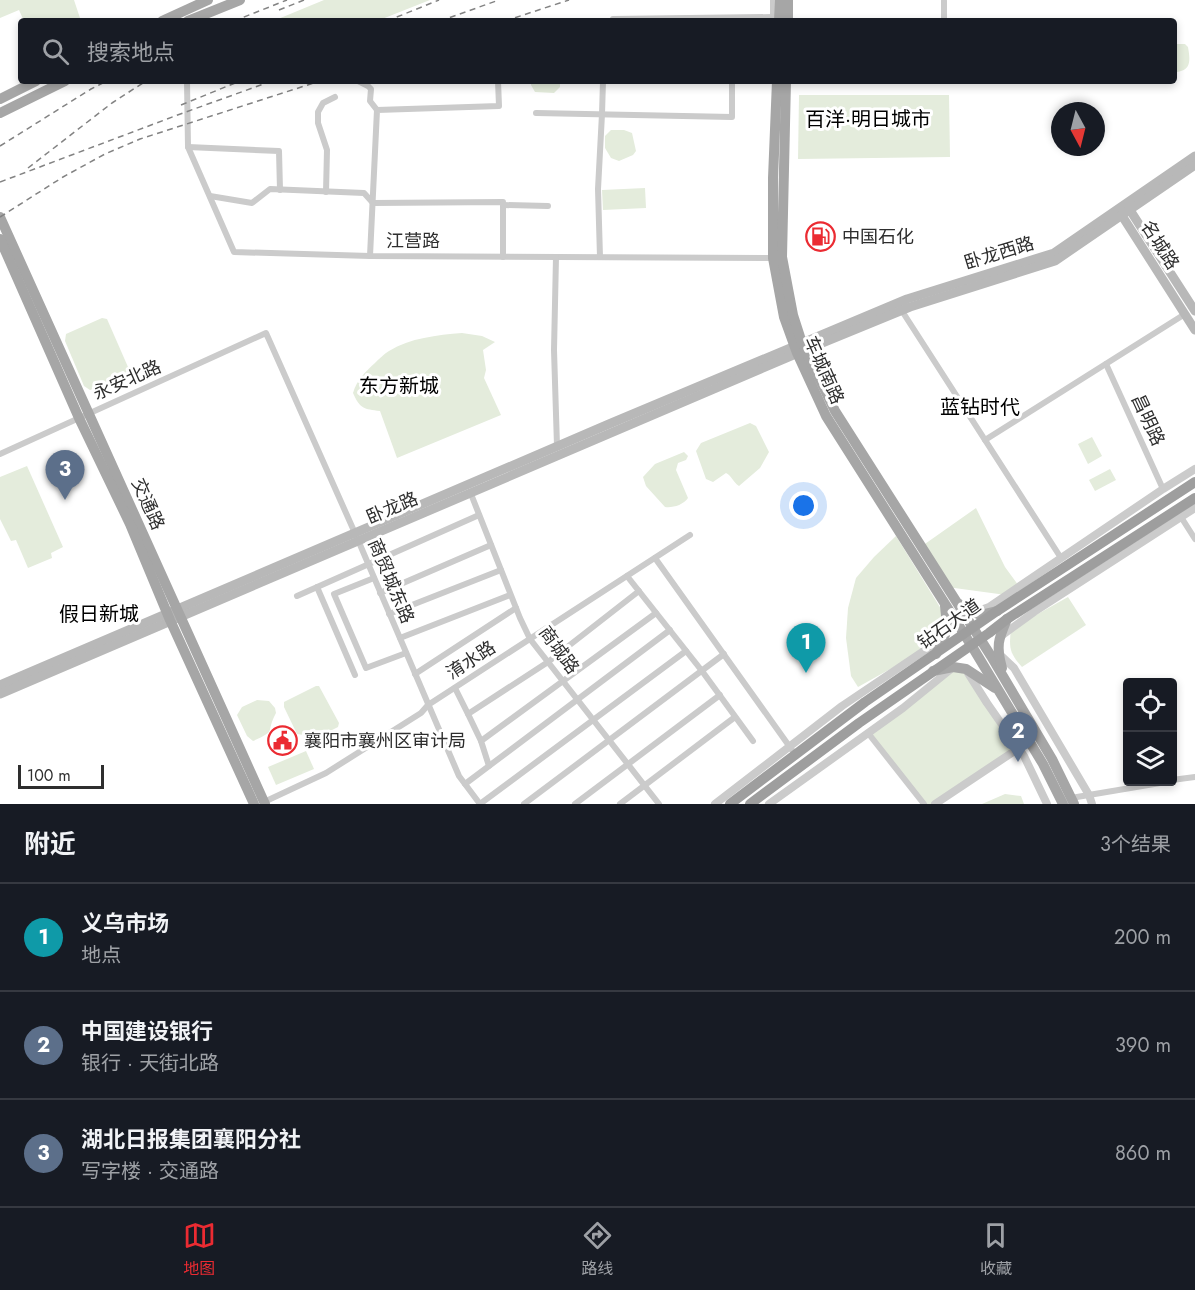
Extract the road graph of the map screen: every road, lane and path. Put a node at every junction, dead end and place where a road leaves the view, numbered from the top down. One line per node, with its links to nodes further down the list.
1 (240, 0): 9 (main road)
2 (774, 0): 10 (street)
3 (780, 0): 11 (main road)
4 (788, 0): 12 (main road)
5 (793, 0): 13 (street)
6 (203, 1): 8 (main road)
7 (944, 1): 14 (street)
8 (168, 18)
9 (197, 18)
10 (776, 18)
11 (776, 18)
12 (788, 18)
13 (789, 18)
14 (944, 18)
15 (30, 84): 25 (main road)
16 (59, 84): 28 (main road)
17 (187, 84): 30 (street, 江营路)
18 (364, 84): 26 (street)
19 (498, 84): 26 (street)
20 (603, 84): 29 (street)
21 (732, 84): 29 (street)
22 (777, 84): 46 (main road, 车城南路)
23 (786, 84): 52 (main road, 车城南路)
24 (335, 98): 34 (street)
25 (0, 99)
26 (377, 110): 36 (street)
27 (536, 112): 29 (street)
28 (0, 113)
29 (603, 114): 45 (street)
30 (188, 147): 33 (street); 35 (street, 江营路)
31 (1195, 156): 39 (main road, 卧龙西路)
32 (1195, 165): 39 (main road, 卧龙西路)
33 (280, 190): 34 (street); 35 (street)
34 (326, 192): 36 (street)
35 (210, 196): 42 (street, 江营路)
36 (373, 203): 37 (street); 42 (street)
37 (503, 205): 38 (street); 43 (street)
38 (548, 206)
39 (1124, 209): 47 (main road, 卧龙西路); 48 (main road, 名城路); 49 (main road, 名城路); 52 (main road, 卧龙西路)
40 (0, 217): 54 (main road, 交通路)
41 (0, 239): 54 (main road, 交通路)
42 (370, 256): 43 (street, 江营路)
43 (503, 257): 44 (street, 江营路)
44 (556, 257): 45 (street, 江营路); 56 (street)
45 (600, 257): 46 (street, 江营路)
46 (773, 258): 52 (main road, 车城南路)
47 (902, 311): 52 (main road, 卧龙西路); 55 (street)
48 (1195, 311)
49 (1185, 314): 50 (main road, 名城路); 53 (street)
50 (1195, 330)
51 (266, 333): 54 (street, 永安北路); 67 (street, 商贸城东路)
52 (800, 348): 56 (main road, 卧龙路); 60 (main road, 卧龙路); 83 (main road, 车城南路); 84 (main road, 车城南路)
53 (1106, 364): 55 (street); 61 (street, 昌明路)
54 (84, 416): 57 (street, 永安北路); 90 (main road, 交通路)
55 (985, 440): 71 (street)
56 (557, 446): 67 (main road, 卧龙路)
57 (0, 454)
58 (1195, 469): 61 (street)
59 (1195, 482): 61 (highway, 钻石大道)
60 (471, 494): 65 (street, 商城路); 67 (main road, 卧龙路)
61 (1166, 494): 71 (street); 87 (highway, 钻石大道)
62 (1195, 498): 64 (highway, 钻石大道)
63 (1195, 508): 64 (street)
64 (1178, 513): 68 (street); 72 (street); 77 (highway, 钻石大道)
65 (479, 515): 69 (street, 商城路); 73 (street)
66 (690, 535): 70 (street, 淯水路)
67 (356, 537): 73 (street, 商贸城东路); 90 (main road, 卧龙路)
68 (1195, 538)
69 (491, 546): 74 (street, 商城路); 80 (street)
70 (655, 558): 75 (street, 淯水路); 102 (street)
71 (1061, 558): 86 (street)
72 (1110, 563): 77 (street); 95 (street)
73 (368, 564): 76 (street, 商贸城东路); 78 (street)
74 (501, 570): 81 (street, 商城路); 89 (street)
75 (627, 576): 79 (street); 97 (street, 淯水路)
76 (374, 578): 80 (street, 商贸城东路); 101 (street)
77 (1071, 578): 91 (highway, 钻石大道)
78 (317, 587): 82 (street); 110 (street)
79 (639, 591): 88 (street); 104 (street)
80 (380, 592): 89 (street, 商贸城东路)
81 (510, 595): 85 (street, 商城路); 96 (street)
82 (297, 596)
83 (945, 603): 93 (main road, 车城南路); 94 (main road)
84 (958, 603): 86 (main road); 93 (main road, 车城南路)
85 (516, 608): 97 (street, 商城路); 109 (street)
86 (972, 611): 87 (main road)
87 (997, 611): 93 (highway, 钻石大道)
88 (656, 613): 92 (street); 111 (street)
89 (389, 614): 96 (street, 商贸城东路)
90 (174, 615): 112 (main road, 卧龙路); 115 (main road, 卧龙路); 142 (main road, 交通路)
91 (1007, 619): 95 (main road); 98 (highway, 钻石大道)
92 (670, 630): 99 (street); 117 (street)
93 (969, 632): 98 (main road); 103 (highway, 钻石大道)
94 (946, 635): 103 (main road); 118 (street)
95 (999, 637): 100 (main road)
96 (400, 638): 101 (street, 商贸城东路)
97 (530, 639): 104 (street, 商城路); 114 (street, 淯水路)
98 (976, 642): 108 (highway, 钻石大道); 113 (main road)
99 (686, 651): 107 (street); 123 (street)
100 (998, 652): 113 (main road); 140 (street)
101 (406, 653): 109 (street, 商贸城东路)
102 (724, 654): 107 (street); 130 (street)
103 (936, 654): 119 (highway, 钻石大道)
104 (548, 662): 111 (street, 商城路); 121 (street)
105 (953, 667): 106 (main road); 108 (main road); 125 (street)
106 (966, 669): 113 (main road); 129 (street)
107 (702, 670): 116 (street); 126 (street)
108 (933, 671): 124 (highway, 钻石大道)
109 (415, 674): 120 (street, 商贸城东路)
110 (355, 675)
111 (563, 681): 117 (street, 商城路); 127 (street)
112 (0, 685)
113 (1002, 686): 141 (main road)
114 (455, 688): 120 (street, 淯水路); 121 (street)
115 (0, 694)
116 (720, 695): 122 (street); 132 (street)
117 (577, 700): 123 (street, 商城路); 134 (street)
118 (848, 702): 119 (street); 130 (street)
119 (866, 702): 130 (highway, 钻石大道)
120 (428, 705): 137 (street, 商贸城东路); 142 (street, 淯水路)
121 (468, 714): 127 (street)
122 (735, 717): 128 (street); 138 (street)
123 (593, 720): 126 (street, 商城路); 144 (street)
124 (859, 723): 125 (street); 131 (highway, 钻石大道)
125 (868, 733): 133 (street); 152 (street)
126 (609, 740): 132 (street, 商城路); 145 (street)
127 (481, 741): 134 (street)
128 (753, 741)
129 (1019, 748): 153 (street); 154 (street)
130 (792, 751): 149 (street); 150 (highway, 钻石大道)
131 (819, 753): 133 (street); 143 (highway, 钻石大道)
132 (628, 764): 138 (street, 商城路); 146 (street)
133 (826, 764): 151 (street)
134 (489, 766): 137 (street)
135 (1195, 777): 136 (street)
136 (1177, 779)
137 (465, 784): 144 (street, 商贸城东路)
138 (645, 786): 147 (street); 148 (street, 商城路)
139 (1142, 786): 140 (street)
140 (1089, 795): 141 (street); 155 (street)
141 (1070, 802)
142 (261, 803)
143 (754, 803)
144 (480, 804)
145 (524, 804)
146 (575, 804)
147 (620, 804)
148 (659, 804)
149 (715, 804)
150 (730, 804)
151 (769, 804)
152 (924, 804)
153 (935, 804)
154 (1047, 804)
155 (1092, 804)

